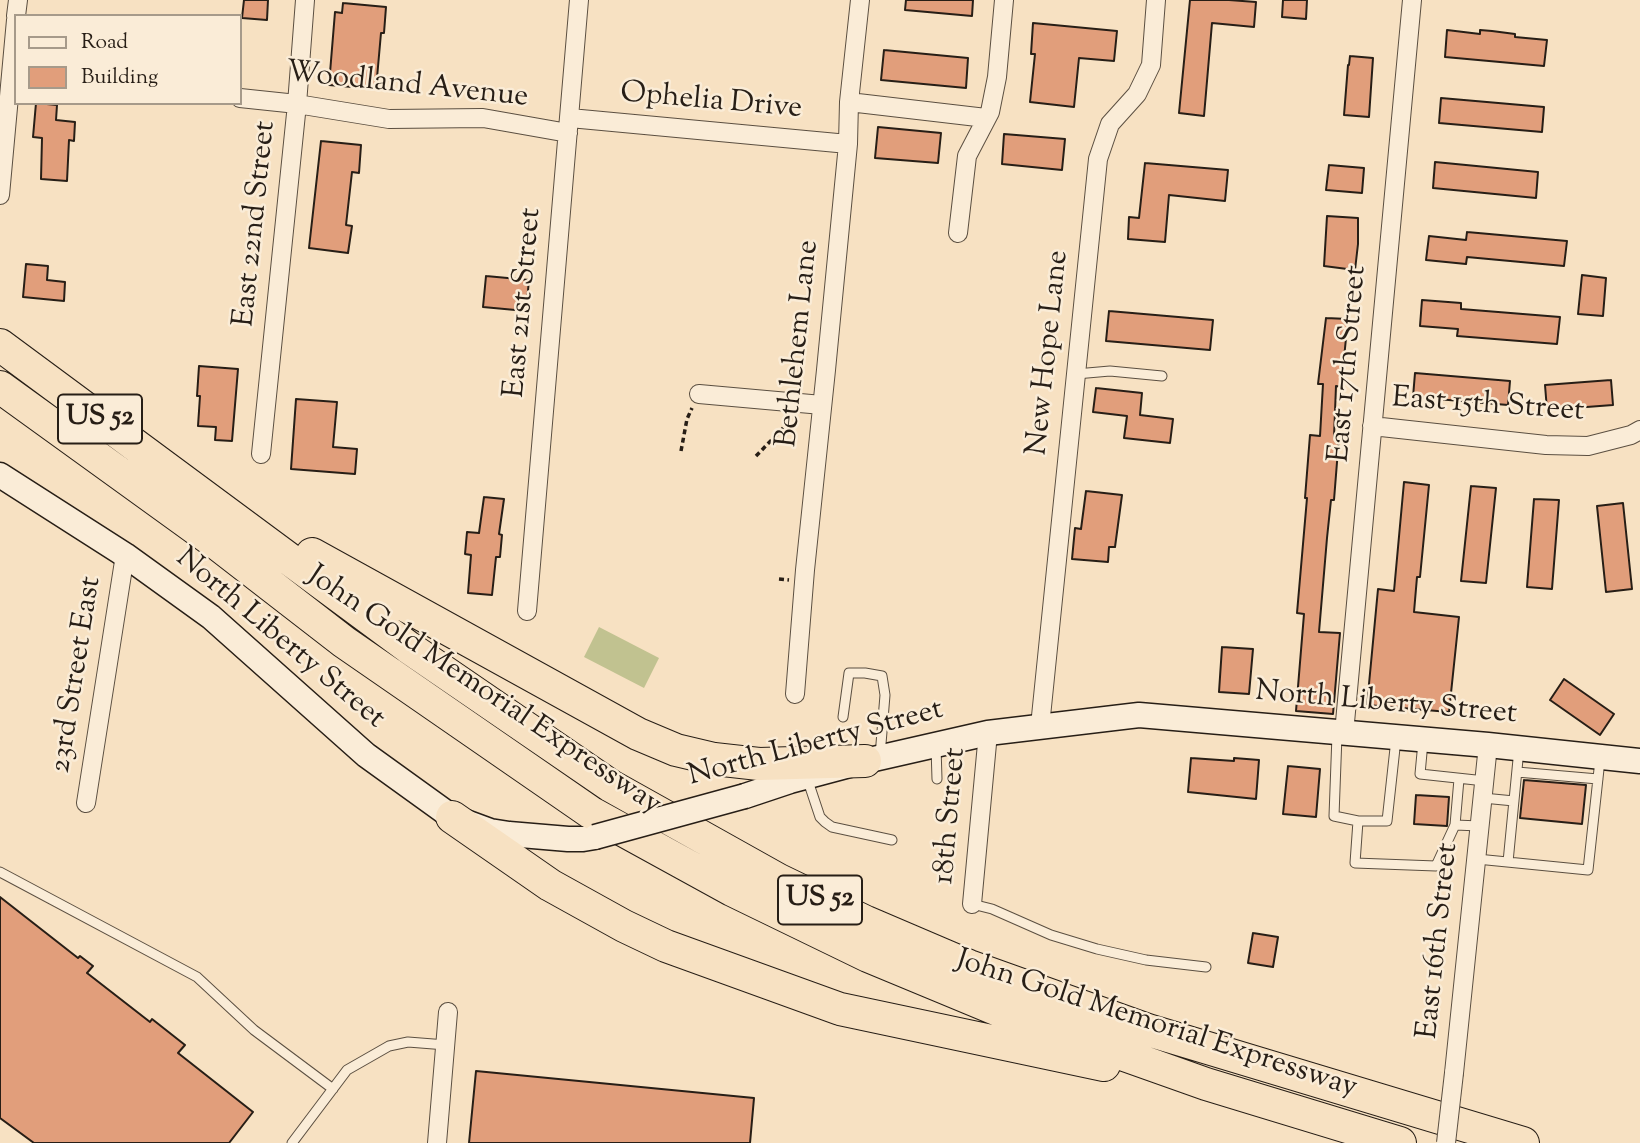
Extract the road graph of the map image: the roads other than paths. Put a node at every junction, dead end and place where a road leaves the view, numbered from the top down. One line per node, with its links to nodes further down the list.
1 (305, 0): 11 (street, East 22nd Street)
2 (579, 0): 13 (street, East 21st Street)
3 (860, 0): 10 (street, Bethlehem Lane)
4 (1004, 0): 12 (street)
5 (1156, 0): 18 (street, New Hope Lane)
6 (1412, 0): 23 (street, East 17th Street)
7 (14, 34): 8 (street)
8 (9, 74): 15 (street)
9 (242, 99): 11 (street, Woodland Avenue)
10 (849, 102): 12 (street); 14 (street, Bethlehem Lane)
11 (297, 104): 13 (street, Woodland Avenue); 25 (street, East 22nd Street)
12 (986, 118): 16 (street)
13 (569, 125): 14 (street, Ophelia Drive); 29 (street, East 21st Street)
14 (848, 144): 22 (street, Bethlehem Lane)
15 (0, 195)
16 (958, 233)
17 (0, 345): 27 (highway, John Gold Memorial Expressway / US 52)
18 (1076, 373): 19 (lane); 32 (street, New Hope Lane)
19 (1162, 376)
20 (0, 387): 63 (highway, John Gold Memorial Expressway / US 52)
21 (699, 394): 22 (street)
22 (822, 405): 30 (street, Bethlehem Lane)
23 (1372, 426): 24 (street, East 15th Street); 34 (street, East 17th Street)
24 (1640, 430)
25 (261, 454)
26 (0, 475): 28 (main road, North Liberty Street)
27 (199, 492): 39 (highway); 69 (highway, John Gold Memorial Expressway / US 52)
28 (125, 555): 47 (street, 23rd Street East); 49 (main road, North Liberty Street)
29 (527, 611)
30 (794, 694)
31 (843, 717): 39 (lane)
32 (1040, 726): 33 (main road, North Liberty Street); 34 (main road, North Liberty Street)
33 (988, 733): 37 (main road, North Liberty Street); 59 (street, 18th Street)
34 (1341, 733): 35 (main road, North Liberty Street); 52 (lane)
35 (1396, 737): 36 (main road, North Liberty Street); 52 (lane)
36 (1423, 740): 38 (main road, North Liberty Street); 45 (lane)
37 (936, 745): 39 (main road, North Liberty Street); 44 (lane)
38 (1488, 746): 40 (main road, North Liberty Street); 46 (street, East 16th Street)
39 (872, 759): 43 (main road, North Liberty Street)
40 (1518, 760): 42 (main road, North Liberty Street); 42 (lane); 48 (lane)
41 (1640, 761): 42 (main road, North Liberty Street)
42 (1599, 768): 51 (lane)
43 (806, 777): 49 (main road, North Liberty Street, bridge); 55 (lane)
44 (937, 779)
45 (1460, 779): 46 (lane); 53 (lane)
46 (1484, 790): 48 (lane); 54 (street, East 16th Street)
47 (86, 803)
48 (1516, 808): 57 (lane)
49 (452, 817): 63 (highway)
50 (1583, 817): 51 (lane)
51 (1594, 818): 57 (lane)
52 (1358, 821): 53 (lane)
53 (1455, 825): 54 (lane)
54 (1480, 826): 56 (street, East 16th Street)
55 (892, 840)
56 (1476, 859): 57 (lane); 68 (street, East 16th Street, bridge)
57 (1508, 862)
58 (0, 872): 64 (lane)
59 (972, 904): 60 (lane)
60 (1206, 967)
61 (449, 1012): 62 (street)
62 (446, 1045): 64 (lane); 66 (street)
63 (1206, 1084): 67 (highway, John Gold Memorial Expressway / US 52)
64 (333, 1089): 65 (lane)
65 (292, 1143)
66 (437, 1143)
67 (1400, 1143)
68 (1446, 1143)
69 (1523, 1143)

